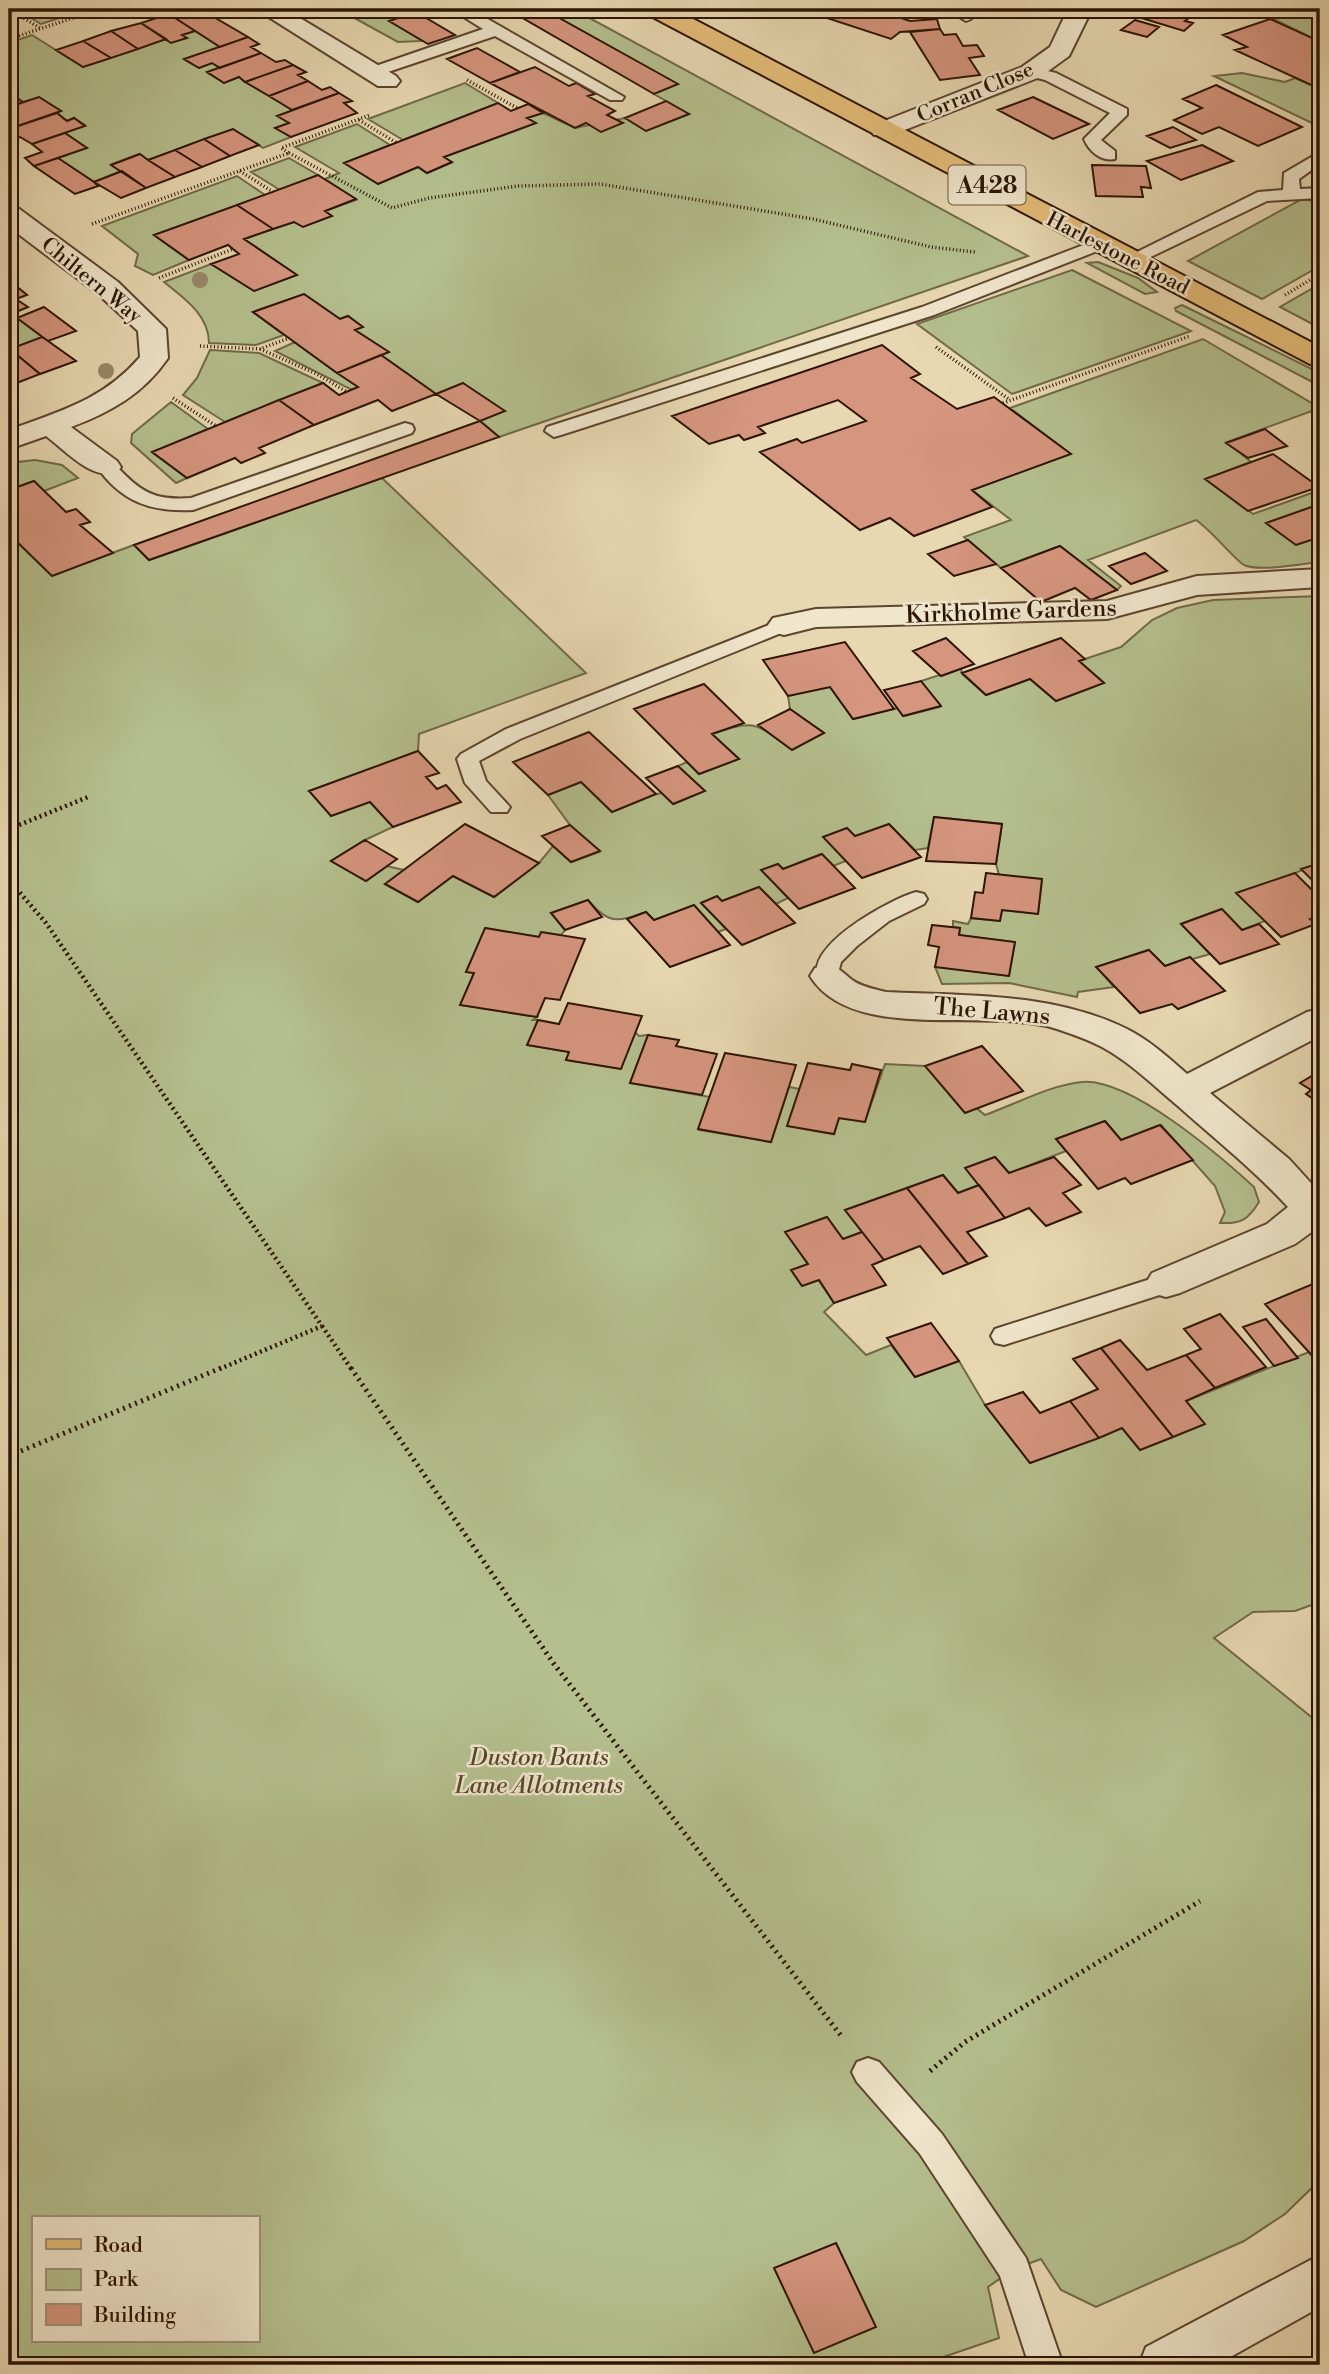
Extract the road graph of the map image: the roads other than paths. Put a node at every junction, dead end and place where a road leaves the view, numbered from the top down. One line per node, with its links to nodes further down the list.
1 (268, 9): 7 (street)
2 (459, 9): 5 (lane)
3 (656, 9): 9 (main road, Harlestone Road / A428)
4 (1080, 9): 6 (street, Corran Close)
5 (496, 30): 7 (lane); 8 (lane)
6 (1031, 72): 9 (street, Corran Close); 10 (lane)
7 (380, 76)
8 (616, 97)
9 (883, 130): 15 (main road, Harlestone Road / A428)
10 (1109, 155)
11 (1320, 157): 12 (lane)
12 (1292, 193): 13 (lane); 16 (lane)
13 (1320, 193)
14 (9, 214): 18 (street, Chiltern Way)
15 (1099, 244): 16 (main road, Harlestone Road / A428); 20 (lane)
16 (1130, 260): 17 (main road, Harlestone Road / A428)
17 (1320, 358)
18 (52, 427): 21 (street, Chiltern Way); 22 (street)
19 (405, 429): 22 (lane)
20 (554, 432)
21 (9, 440)
22 (106, 467)
23 (1320, 578): 24 (street, Kirkholme Gardens)
24 (784, 625): 25 (lane)
25 (499, 807)
26 (916, 899): 27 (lane)
27 (828, 976): 29 (street, The Lawns)
28 (1320, 1021): 29 (street)
29 (1184, 1091): 30 (street, The Lawns)
30 (1316, 1210): 31 (street, The Lawns)
31 (1166, 1283): 32 (lane)
32 (1004, 1336)
33 (868, 2072): 35 (lane)
34 (1320, 2280): 36 (street)
35 (1046, 2365)
36 (1165, 2365)

